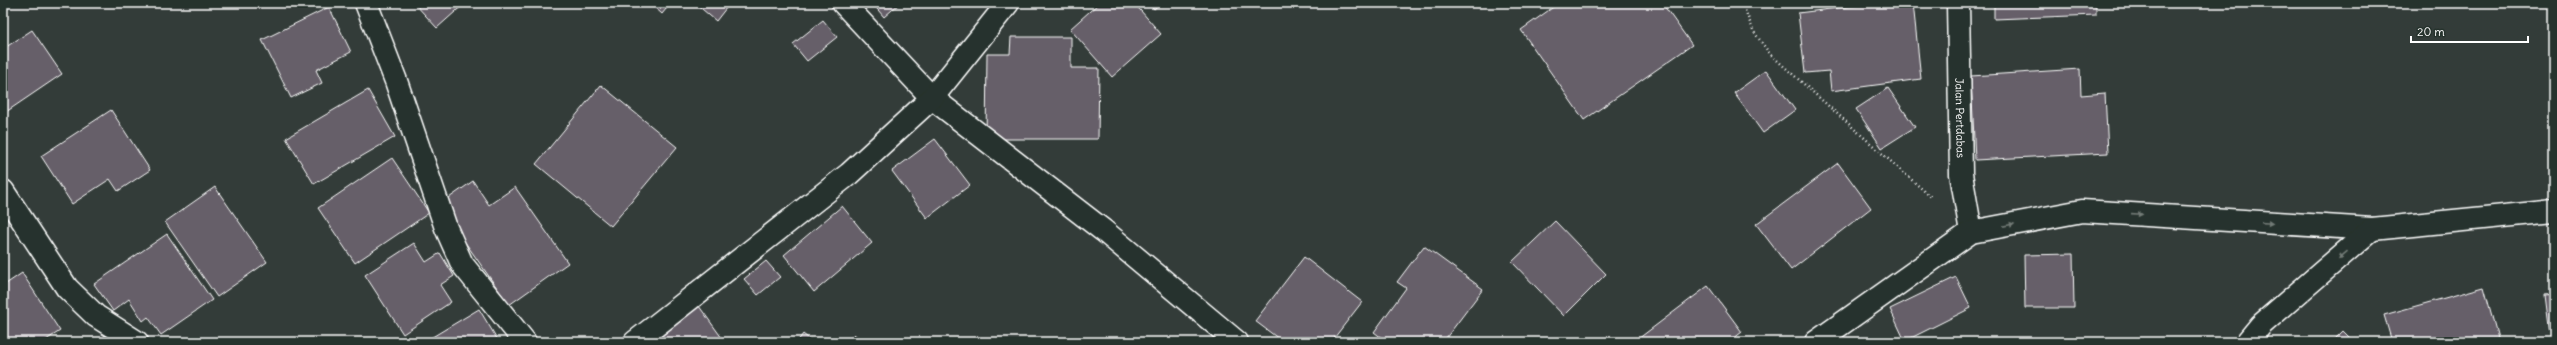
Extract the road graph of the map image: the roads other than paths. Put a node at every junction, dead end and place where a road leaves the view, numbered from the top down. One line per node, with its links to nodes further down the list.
1 (366, 3): 11 (street)
2 (843, 3): 5 (street)
3 (1008, 3): 5 (street)
4 (1958, 3): 9 (street, Jalan Pertdabas)
5 (932, 98): 12 (street); 13 (street)
6 (3, 191): 10 (street)
7 (2554, 211): 8 (street)
8 (2372, 229): 9 (street, one-way to 8); 15 (street, one-way to 15)
9 (1970, 232): 14 (street)
10 (137, 342)
11 (525, 342)
12 (635, 342)
13 (1237, 342)
14 (1816, 342)
15 (2247, 342)

